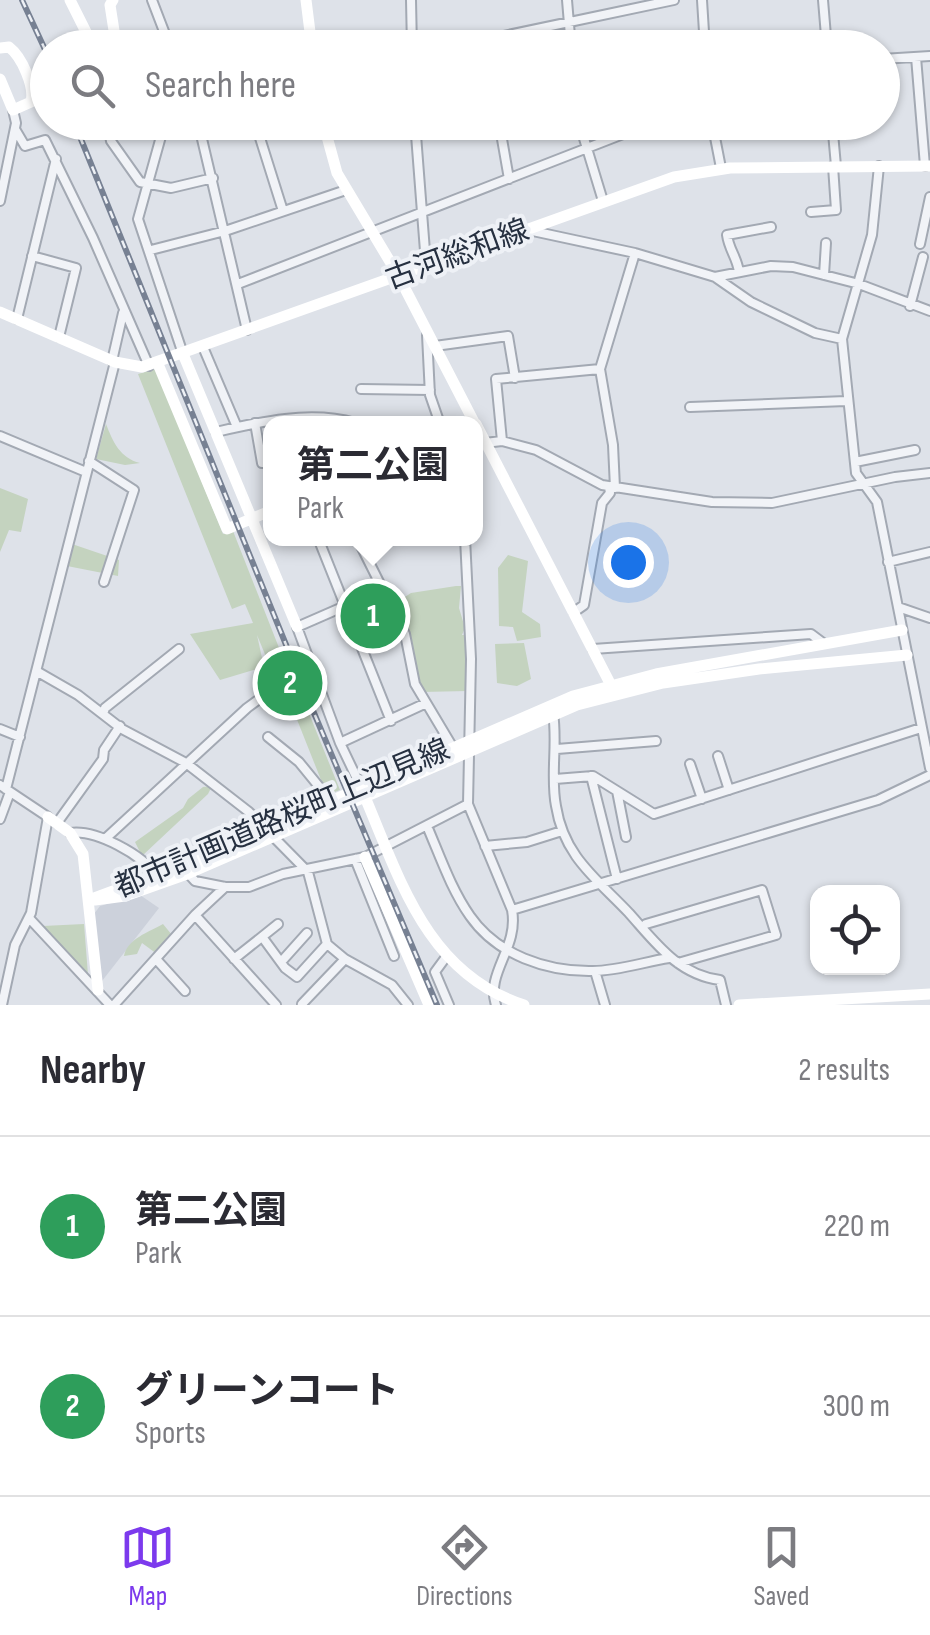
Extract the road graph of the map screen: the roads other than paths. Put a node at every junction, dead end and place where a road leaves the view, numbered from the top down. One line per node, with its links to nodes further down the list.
1 (70, 0): 11 (street)
2 (113, 0): 12 (street)
3 (152, 0): 13 (street)
4 (306, 0): 14 (street)
5 (411, 0): 15 (street)
6 (566, 0): 10 (street)
7 (674, 0): 10 (street)
8 (702, 0): 18 (street)
9 (823, 0): 19 (street)
10 (569, 24): 16 (street); 17 (street)
11 (83, 30)
12 (115, 30)
13 (164, 30)
14 (310, 30)
15 (412, 30)
16 (537, 30)
17 (570, 30)
18 (704, 30)
19 (825, 30)
20 (0, 48): 25 (street)
21 (930, 56): 22 (street)
22 (916, 57): 23 (street); 44 (street)
23 (900, 58)
24 (0, 79): 27 (street)
25 (30, 86)
26 (30, 102): 27 (street)
27 (14, 110): 28 (street)
28 (15, 129): 41 (street); 51 (street)
29 (160, 140): 48 (street)
30 (203, 140): 46 (street)
31 (261, 140): 53 (street)
32 (327, 140): 49 (street)
33 (416, 140): 55 (street)
34 (502, 140): 47 (street)
35 (582, 140): 40 (street)
36 (607, 140): 40 (street)
37 (716, 140): 45 (street)
38 (833, 140): 42 (street)
39 (111, 142): 48 (street)
40 (584, 149): 47 (street); 52 (street)
41 (56, 159): 64 (street); 74 (street)
42 (835, 166): 43 (street, 古河総和線); 45 (street, 古河総和線); 54 (street)
43 (879, 166): 44 (street, 古河総和線); 72 (street)
44 (928, 166)
45 (721, 168): 52 (street, 古河総和線)
46 (213, 178): 48 (street); 58 (street)
47 (509, 178): 55 (street)
48 (148, 185): 62 (street)
49 (346, 190): 53 (street); 59 (street)
50 (930, 197): 61 (street)
51 (0, 201)
52 (603, 201): 57 (street, 古河総和線)
53 (283, 211): 58 (street)
54 (811, 212)
55 (422, 213): 59 (street); 66 (street)
56 (771, 227): 67 (street)
57 (524, 229): 63 (street); 66 (street, 古河総和線)
58 (225, 231): 62 (street); 71 (street)
59 (372, 232): 69 (street); 71 (street)
60 (826, 242): 68 (street)
61 (920, 244)
62 (151, 250): 84 (street)
63 (635, 253): 70 (street); 87 (street)
64 (32, 256): 77 (street); 80 (street)
65 (922, 257): 73 (street)
66 (426, 264): 69 (street, 古河総和線)
67 (739, 272): 68 (street); 70 (street)
68 (824, 274): 72 (street)
69 (398, 275): 78 (street, 古河総和線); 79 (street)
70 (715, 278): 81 (street)
71 (238, 284): 78 (street)
72 (860, 284): 73 (street); 81 (street)
73 (910, 306): 76 (street)
74 (124, 308): 85 (street); 86 (street)
75 (0, 312): 77 (street, 古河総和線)
76 (930, 312)
77 (16, 319): 80 (street, 古河総和線)
78 (247, 330): 82 (street, 古河総和線)
79 (427, 330): 83 (street); 90 (street)
80 (59, 338): 85 (street, 古河総和線)
81 (842, 339): 91 (street)
82 (203, 346): 84 (street, 古河総和線); 97 (street)
83 (436, 346): 88 (street); 94 (street)
84 (183, 354): 86 (street, 古河総和線); 98 (street)
85 (113, 361): 86 (street, 古河総和線); 104 (street)
86 (153, 365): 112 (street)
87 (600, 370): 88 (street); 110 (street)
88 (515, 378): 100 (street)
89 (362, 389): 90 (street)
90 (430, 390): 93 (street)
91 (846, 401): 92 (street); 105 (street)
92 (690, 407)
93 (438, 416)
94 (471, 416)
95 (263, 422): 96 (street)
96 (255, 423): 97 (street); 106 (street)
97 (237, 427): 98 (street)
98 (216, 432): 112 (street)
99 (0, 436): 107 (street)
100 (502, 441): 101 (street); 110 (street)
101 (483, 442)
102 (483, 447): 124 (street)
103 (914, 450): 105 (street)
104 (89, 460): 107 (street); 120 (street)
105 (855, 462): 109 (street)
106 (263, 463)
107 (86, 472): 132 (street)
108 (930, 473): 109 (street)
109 (862, 484): 110 (street); 119 (street)
110 (612, 487): 124 (street)
111 (263, 514): 112 (street)
112 (253, 518): 113 (street)
113 (263, 544)
114 (264, 546): 126 (street)
115 (321, 546): 122 (street)
116 (361, 546): 121 (street)
117 (465, 546): 146 (street)
118 (930, 552): 119 (street)
119 (888, 562): 123 (street)
120 (104, 582)
121 (384, 588): 122 (street); 135 (street)
122 (346, 606): 126 (street); 138 (street)
123 (898, 607): 125 (street); 127 (street)
124 (574, 612): 130 (street)
125 (930, 618)
126 (296, 628): 145 (street)
127 (902, 630): 128 (street, 都市計画道路桜町上辺見線); 131 (street)
128 (822, 643): 130 (street); 134 (street, 都市計画道路桜町上辺見線)
129 (180, 649): 137 (street)
130 (593, 649): 134 (street)
131 (907, 654): 134 (street, 都市計画道路桜町上辺見線); 140 (street)
132 (38, 672): 137 (street); 142 (street)
133 (281, 683): 150 (street)
134 (614, 689): 136 (street, 都市計画道路桜町上辺見線)
135 (424, 704): 138 (street); 147 (street)
136 (552, 709): 146 (street, 都市計画道路桜町上辺見線); 148 (street)
137 (103, 714): 139 (street)
138 (392, 721): 145 (street)
139 (120, 726): 150 (street); 163 (street)
140 (920, 728): 152 (street); 156 (street)
141 (0, 729): 142 (street)
142 (20, 737): 155 (street)
143 (268, 737): 160 (street)
144 (656, 741): 148 (street)
145 (340, 744): 157 (street)
146 (468, 745): 147 (street, 都市計画道路桜町上辺見線); 157 (street, 都市計画道路桜町上辺見線); 161 (street)
147 (452, 746): 157 (street, 都市計画道路桜町上辺見線)
148 (557, 748): 154 (street)
149 (718, 756): 156 (street)
150 (186, 762): 166 (street); 168 (street)
151 (690, 764): 159 (street)
152 (930, 772): 175 (street)
153 (591, 776): 154 (street); 158 (street); 175 (street)
154 (555, 779): 165 (street)
155 (5, 789): 162 (street); 163 (street)
156 (730, 790): 159 (street)
157 (363, 791): 160 (street, 都市計画道路桜町上辺見線); 166 (street, 都市計画道路桜町上辺見線); 171 (street)
158 (617, 791): 159 (street); 169 (street)
159 (702, 799)
160 (330, 800): 166 (street, 都市計画道路桜町上辺見線)
161 (468, 804): 164 (street); 170 (street)
162 (0, 819)
163 (53, 820): 167 (street); 182 (street)
164 (427, 826): 171 (street); 188 (street)
165 (562, 831): 170 (street); 177 (street)
166 (270, 832): 173 (street, 都市計画道路桜町上辺見線); 174 (street)
167 (70, 833): 168 (street); 179 (street)
168 (106, 838): 176 (street)
169 (626, 838)
170 (485, 846): 180 (street)
171 (386, 848): 172 (street); 190 (street)
172 (360, 858): 174 (street); 189 (street); 207 (street)
173 (185, 870): 176 (street, 都市計画道路桜町上辺見線); 178 (street)
174 (306, 870): 178 (street); 187 (street)
175 (617, 879): 177 (street)
176 (158, 880): 179 (street, 都市計画道路桜町上辺見線)
177 (597, 884): 180 (street); 194 (street)
178 (225, 887): 181 (street)
179 (89, 900): 197 (street)
180 (512, 910): 188 (street)
181 (195, 915): 191 (street); 192 (street)
182 (29, 918): 197 (street); 201 (street)
183 (278, 924): 186 (street)
184 (646, 924): 194 (street)
185 (307, 932): 195 (street)
186 (263, 938): 192 (street); 195 (street)
187 (328, 944): 193 (street); 195 (street)
188 (507, 950): 196 (street); 199 (street)
189 (394, 956)
190 (446, 957): 199 (street); 208 (street)
191 (156, 959): 198 (street); 204 (street)
192 (234, 959): 205 (street)
193 (345, 959): 202 (street); 206 (street)
194 (673, 960): 196 (street); 212 (street)
195 (281, 962)
196 (595, 971): 211 (street)
197 (98, 990): 204 (street)
198 (185, 991)
199 (493, 992): 209 (street); 210 (street)
200 (930, 994): 213 (street)
201 (3, 1001): 203 (street)
202 (302, 1004)
203 (14, 1005)
204 (112, 1005)
205 (276, 1005)
206 (408, 1005)
207 (429, 1005)
208 (449, 1005)
209 (496, 1005)
210 (524, 1005)
211 (605, 1005)
212 (726, 1005)
213 (739, 1005)

